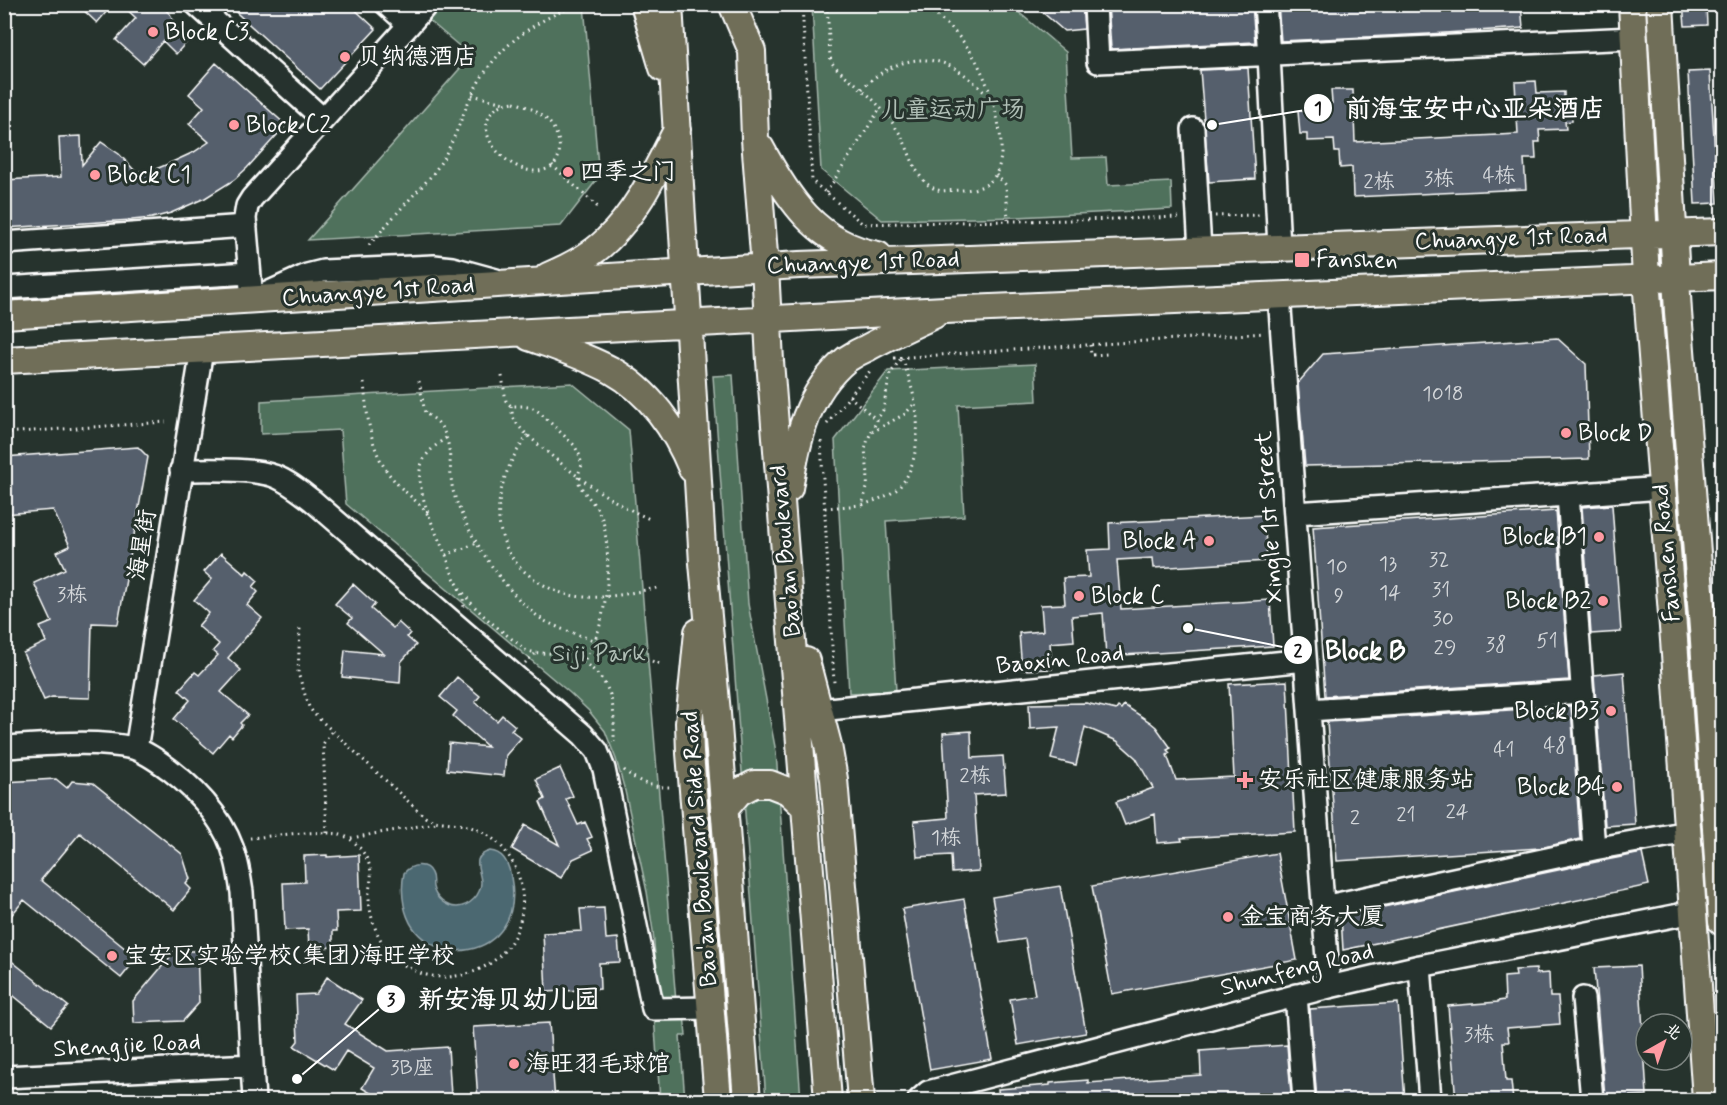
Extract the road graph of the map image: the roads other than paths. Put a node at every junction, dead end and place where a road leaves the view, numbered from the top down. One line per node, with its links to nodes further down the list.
1 (196, 4): 14 (street)
2 (386, 4): 11 (street)
3 (427, 4): 11 (street)
4 (644, 4): 15 (main road)
5 (669, 4): 15 (main road)
6 (732, 4): 17 (main road, Bao'an Boulevard)
7 (1095, 4): 13 (street)
8 (1265, 4): 13 (street)
9 (1632, 4): 12 (main road, Fanshen Road)
10 (1660, 4): 20 (main road, Fanshen Road)
11 (409, 25): 14 (street)
12 (1634, 38): 13 (street); 21 (main road, Fanshen Road)
13 (1269, 55): 23 (street)
14 (323, 119): 18 (street)
15 (676, 120): 27 (main road); 32 (main road)
16 (1193, 129): 24 (street)
17 (755, 139): 25 (main road); 26 (main road, Bao'an Boulevard)
18 (246, 226): 22 (street); 28 (street)
19 (1722, 232): 20 (main road, Chuangye 1st Road)
20 (1674, 233): 21 (main road, Chuangye 1st Road); 30 (main road, Fanshen Road)
21 (1643, 234): 23 (main road, Chuangye 1st Road); 31 (main road, Fanshen Road)
22 (4, 243)
23 (1279, 247): 24 (main road, Chuangye 1st Road)
24 (1200, 250): 25 (main road, Chuangye 1st Road)
25 (908, 261): 26 (main road, Chuangye 1st Road)
26 (765, 267): 27 (main road, Chuangye 1st Road); 38 (main road, Bao'an Boulevard)
27 (685, 271): 32 (main road, Chuangye 1st Road); 39 (main road)
28 (249, 273): 33 (street); 35 (street)
29 (1722, 276): 30 (main road, Chuangye 1st Road)
30 (1676, 278): 31 (main road, Chuangye 1st Road); 51 (main road, Fanshen Road)
31 (1646, 279): 34 (main road, Chuangye 1st Road); 45 (main road, Fanshen Road)
32 (535, 282): 35 (main road, Chuangye 1st Road)
33 (4, 288)
34 (1279, 295): 36 (main road, Chuangye 1st Road); 47 (street, Xingle 1st Street)
35 (252, 300): 37 (main road, Chuangye 1st Road)
36 (945, 310): 38 (main road, Chuangye 1st Road); 48 (main road)
37 (4, 315)
38 (768, 320): 39 (main road, Chuangye 1st Road); 48 (main road, Bao'an Boulevard)
39 (688, 324): 40 (main road, Chuangye 1st Road); 44 (main road)
40 (518, 332): 41 (main road, Chuangye 1st Road); 44 (main road)
41 (202, 350): 42 (main road, Chuangye 1st Road); 43 (street, 海星街)
42 (4, 360)
43 (182, 470): 57 (street, 海星街); 69 (street)
44 (698, 485): 49 (main road)
45 (1662, 488): 46 (street); 60 (main road, Fanshen Road)
46 (1568, 495): 47 (street); 53 (street)
47 (1295, 513): 52 (street, Xingle 1st Street)
48 (783, 520): 50 (main road, Bao'an Boulevard)
49 (703, 562): 59 (main road); 69 (main road, Bao'an Boulevard Side Road)
50 (789, 584): 54 (main road); 58 (main road, Bao'an Boulevard)
51 (1713, 640): 64 (main road, Fanshen Road)
52 (1305, 660): 54 (street, Baoxin Road); 55 (street, Xingle 1st Street)
53 (1583, 692): 55 (street); 61 (street)
54 (827, 709): 76 (main road)
55 (1309, 710): 62 (street, Xingle 1st Street)
56 (4, 747): 57 (street)
57 (136, 749): 70 (street)
58 (806, 807): 59 (main road); 75 (main road, Bao'an Boulevard)
59 (724, 810): 74 (main road)
60 (1688, 832): 61 (street); 63 (main road, Fanshen Road)
61 (1594, 849): 62 (street)
62 (1323, 907): 66 (street, Xingle 1st Street)
63 (1694, 912): 65 (street, Shunfeng Road); 81 (main road, Fanshen Road)
64 (1722, 922)
65 (1420, 966): 66 (street, Shunfeng Road); 79 (street)
66 (1329, 987): 67 (street, Shunfeng Road)
67 (1296, 995): 77 (street, Shunfeng Road); 78 (street)
68 (1583, 998): 80 (street)
69 (710, 1008): 73 (main road, Bao'an Boulevard Side Road)
70 (252, 1065): 71 (street, Shengjie Road); 72 (street)
71 (4, 1077)
72 (254, 1101)
73 (718, 1101)
74 (747, 1101)
75 (828, 1101)
76 (861, 1101)
77 (919, 1101)
78 (1304, 1101)
79 (1430, 1101)
80 (1592, 1101)
81 (1706, 1101)

